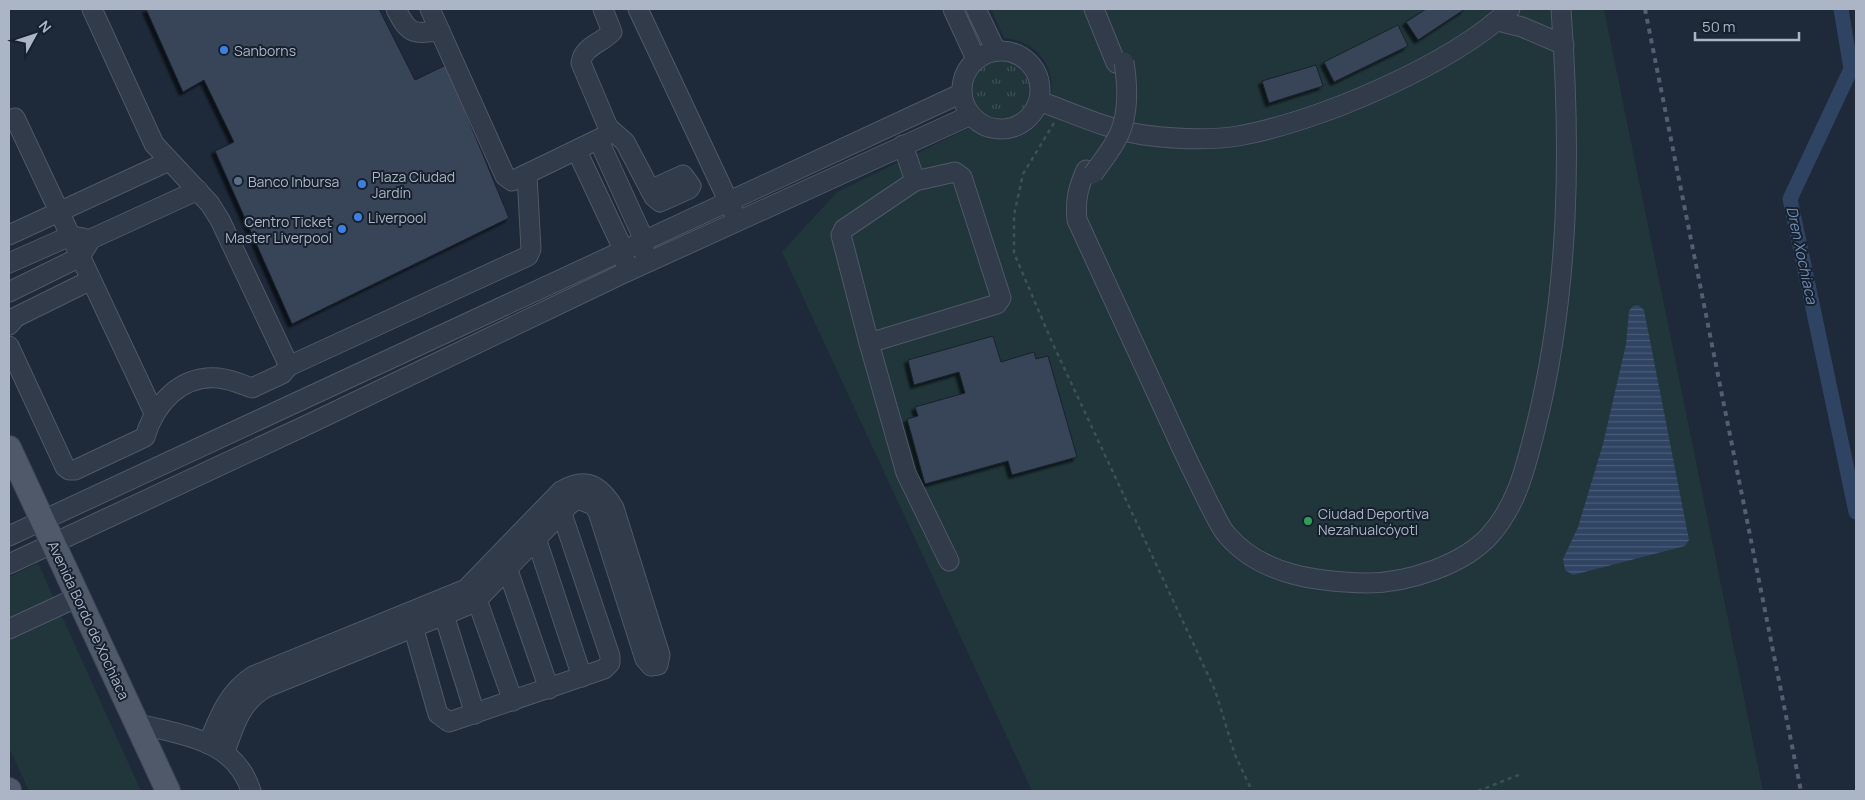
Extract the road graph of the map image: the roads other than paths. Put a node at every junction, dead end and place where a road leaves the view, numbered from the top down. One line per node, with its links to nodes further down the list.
1 (92, 9): 25 (street)
2 (396, 9): 13 (street)
3 (430, 9): 13 (street)
4 (603, 9): 22 (street)
5 (638, 9): 30 (street)
6 (953, 9): 16 (street)
7 (976, 9): 15 (street)
8 (1094, 9): 17 (street)
9 (1103, 9): 17 (street)
10 (1554, 9): 14 (street)
11 (1562, 9): 14 (street)
12 (1504, 15): 14 (street); 19 (street)
13 (440, 31): 26 (street)
14 (1560, 44): 17 (street, bridge)
15 (996, 51): 16 (street); 19 (street)
16 (976, 59): 18 (street)
17 (1120, 62)
18 (962, 93): 20 (street); 30 (street)
19 (1039, 101): 20 (street)
20 (970, 115): 23 (street)
21 (15, 118): 31 (street)
22 (603, 134): 24 (street); 29 (street); 36 (street)
23 (903, 146): 27 (street); 32 (street)
24 (577, 151): 26 (street); 37 (street)
25 (169, 161): 28 (street); 31 (street)
26 (527, 175): 47 (street)
27 (915, 181): 45 (street); 45 (street)
28 (198, 190): 35 (street); 47 (street)
29 (650, 190)
30 (728, 201): 32 (street); 36 (street)
31 (59, 212): 33 (street); 34 (street)
32 (738, 221): 40 (street)
33 (9, 235)
34 (70, 236): 35 (street); 38 (street); 39 (street)
35 (91, 239): 38 (street)
36 (644, 240): 37 (street); 40 (street)
37 (623, 249): 41 (street); 48 (street)
38 (80, 257): 42 (street); 43 (street)
39 (9, 263)
40 (640, 265): 41 (street)
41 (622, 274): 50 (street)
42 (91, 280): 44 (street); 49 (street)
43 (9, 292)
44 (9, 325)
45 (869, 343): 58 (street)
46 (9, 346): 49 (street)
47 (289, 366): 49 (street)
48 (299, 401): 50 (street); 53 (street)
49 (154, 413)
50 (309, 424): 56 (street)
51 (9, 448): 53 (main road, Avenida Bordo de Xochiaca)
52 (559, 504): 54 (street); 65 (street); 66 (street)
53 (42, 520): 55 (street); 56 (main road, Avenida Bordo de Xochiaca)
54 (534, 531): 57 (street); 66 (street)
55 (9, 536)
56 (54, 544): 59 (street); 60 (main road, Avenida Bordo de Xochiaca)
57 (505, 560): 61 (street); 63 (street); 67 (street)
58 (949, 560)
59 (9, 564)
60 (78, 597): 64 (street); 70 (main road, Avenida Bordo de Xochiaca)
61 (476, 600): 62 (street); 68 (street)
62 (444, 615): 63 (street); 69 (street)
63 (411, 620): 69 (street); 71 (street); 72 (street)
64 (9, 629)
65 (654, 662)
66 (582, 677): 67 (street)
67 (549, 689): 68 (street)
68 (513, 701): 69 (street)
69 (475, 714)
70 (136, 723): 71 (street); 73 (main road, Avenida Bordo de Xochiaca)
71 (208, 744): 72 (street)
72 (225, 752): 74 (street)
73 (168, 791)
74 (251, 791)

